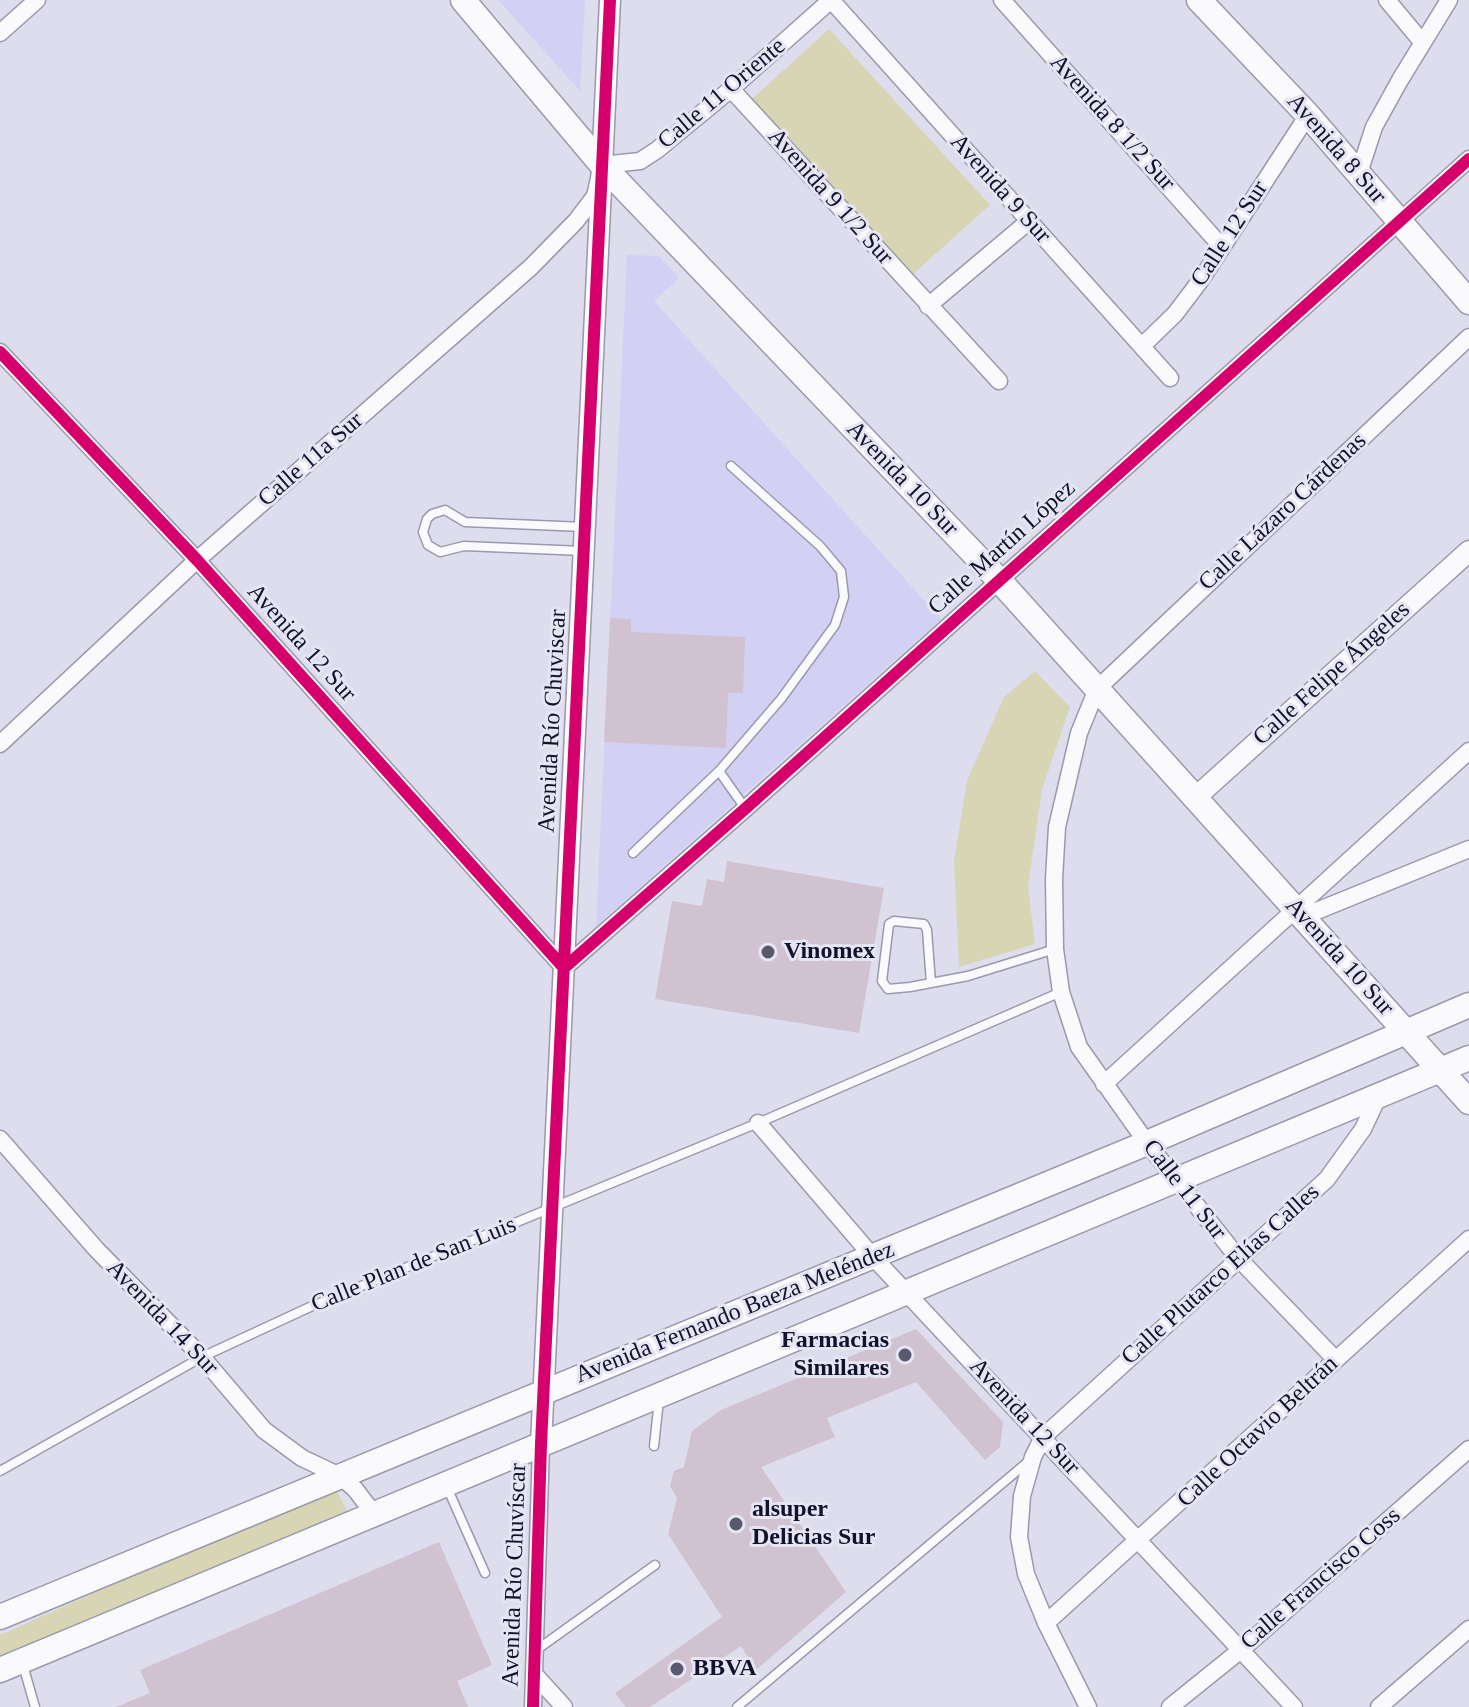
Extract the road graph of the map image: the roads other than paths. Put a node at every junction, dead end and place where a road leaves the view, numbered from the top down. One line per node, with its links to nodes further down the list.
1 (37, 0): 9 (street)
2 (463, 0): 14 (main road, Avenida 10 Sur)
3 (610, 0): 14 (street, Avenida Río Chuviscar)
4 (831, 0): 11 (street, Calle 11 Oriente); 16 (street, Avenida 9 Sur)
5 (1002, 0): 18 (street, Avenida 8 1/2 Sur)
6 (1199, 0): 12 (main road, Avenida 8 Sur)
7 (1387, 0): 10 (street)
8 (1449, 0): 10 (street)
9 (0, 33)
10 (1422, 42): 15 (street)
11 (731, 89): 14 (street, Calle 11 Oriente); 20 (street, Avenida 9 1/2 Sur)
12 (1308, 115): 15 (main road, Avenida 8 Sur); 18 (street, Calle 12 Sur)
13 (1469, 159): 17 (street, Calle Martín López)
14 (602, 165): 27 (street, Avenida Río Chuviscar); 30 (street, Calle 11a Sur); 31 (main road, Avenida 10 Sur)
15 (1358, 176): 17 (main road, Avenida 8 Sur)
16 (1029, 221): 20 (street); 22 (street, Avenida 9 Sur)
17 (1400, 223): 19 (main road, Avenida 8 Sur); 31 (street, Calle Martín López)
18 (1221, 246): 22 (street, Calle 12 Sur)
19 (1469, 302)
20 (928, 306): 25 (street, Avenida 9 1/2 Sur)
21 (1469, 337): 32 (street, Calle Lázaro Cárdenas)
22 (1142, 346): 24 (street, Avenida 9 Sur)
23 (0, 352): 30 (street, Avenida 12 Sur)
24 (1170, 378)
25 (999, 381)
26 (731, 466): 35 (lane)
27 (585, 527): 28 (street, Avenida Río Chuviscar); 28 (lane)
28 (583, 551): 42 (street, Avenida Río Chuviscar)
29 (1469, 551): 36 (street, Calle Felipe Ángeles)
30 (197, 560): 33 (street, Calle 11a Sur); 42 (street, Avenida 12 Sur)
31 (999, 580): 32 (main road, Avenida 10 Sur); 37 (street, Calle Martín López)
32 (1097, 689): 36 (main road, Avenida 10 Sur); 41 (street, Calle 11 Sur)
33 (0, 744)
34 (1469, 751): 40 (street)
35 (719, 771): 37 (lane); 39 (lane)
36 (1195, 798): 40 (main road, Avenida 10 Sur)
37 (746, 808): 42 (street, Calle Martín López)
38 (1469, 849): 40 (street)
39 (633, 853)
40 (1298, 912): 46 (main road, Avenida 10 Sur); 49 (street)
41 (1055, 949): 43 (lane); 44 (street, Calle 11 Sur)
42 (564, 968): 56 (street, Avenida Río Chuviscar)
43 (931, 983): 43 (lane)
44 (1061, 992): 49 (street, Calle 11 Sur); 52 (lane, Calle Plan de San Luis)
45 (1469, 1005): 46 (main road, Avenida Fernando Baeza Meléndez)
46 (1406, 1031): 48 (main road, Avenida 10 Sur); 54 (main road, Avenida Fernando Baeza Meléndez)
47 (1469, 1058): 48 (main road, Avenida Fernando Baeza Meléndez)
48 (1440, 1070): 50 (main road, Avenida Fernando Baeza Meléndez); 51 (main road, Avenida 10 Sur)
49 (1104, 1084): 54 (street, Calle 11 Sur)
50 (1379, 1095): 55 (main road, Avenida Fernando Baeza Meléndez); 59 (street, Calle Plutarco Elías Calles)
51 (1469, 1102)
52 (758, 1123): 56 (lane, Calle Plan de San Luis); 58 (street, Avenida 12 Sur)
53 (0, 1139): 61 (street, Avenida 14 Sur)
54 (1147, 1143): 55 (street, Calle 11 Sur); 58 (main road, Avenida Fernando Baeza Meléndez)
55 (1176, 1180): 59 (street, Calle 11 Sur); 60 (main road, Avenida Fernando Baeza Meléndez)
56 (552, 1208): 61 (lane, Calle Plan de San Luis); 63 (street, Avenida Río Chuviscar)
57 (1469, 1239): 62 (street, Calle Octavio Beltrán)
58 (873, 1257): 60 (street, Avenida 12 Sur); 63 (main road, Avenida Fernando Baeza Meléndez)
59 (1239, 1259): 62 (street, Calle 11 Sur); 65 (street, Calle Plutarco Elías Calles)
60 (907, 1292): 64 (main road, Avenida Fernando Baeza Meléndez); 65 (street, Avenida 12 Sur)
61 (202, 1357): 70 (lane, Calle Plan de San Luis); 71 (street, Avenida 14 Sur)
62 (1336, 1360): 74 (street, Calle Octavio Beltrán)
63 (544, 1391): 66 (street, Avenida Río Chuviscar); 71 (main road, Avenida Fernando Baeza Meléndez)
64 (659, 1395): 66 (main road, Avenida Fernando Baeza Meléndez); 67 (lane)
65 (1043, 1437): 69 (street); 74 (street, Avenida 12 Sur)
66 (541, 1444): 72 (main road, Avenida Fernando Baeza Meléndez); 81 (street, Avenida Río Chuvíscar)
67 (654, 1446)
68 (1469, 1449): 80 (street, Calle Francisco Coss)
69 (1033, 1457): 78 (street); 87 (lane)
70 (0, 1471)
71 (340, 1476): 73 (street); 77 (main road, Avenida Fernando Baeza Meléndez)
72 (446, 1484): 73 (main road, Avenida Fernando Baeza Meléndez); 76 (lane)
73 (374, 1514): 82 (main road, Avenida Fernando Baeza Meléndez)
74 (1138, 1542): 78 (street, Calle Octavio Beltrán); 80 (street, Avenida 12 Sur)
75 (655, 1565): 81 (lane)
76 (485, 1573)
77 (0, 1617)
78 (1046, 1623): 88 (street)
79 (1469, 1629): 91 (street)
80 (1242, 1649): 89 (street, Calle Francisco Coss); 90 (street, Avenida 12 Sur)
81 (535, 1651): 83 (street, Avenida Río Chuvíscar)
82 (11, 1666): 84 (lane)
83 (534, 1674): 85 (street, Avenida Río Chuvíscar); 86 (street)
84 (35, 1707)
85 (533, 1707)
86 (564, 1707)
87 (737, 1707)
88 (1088, 1707)
89 (1170, 1707)
90 (1294, 1707)
91 (1379, 1707)

